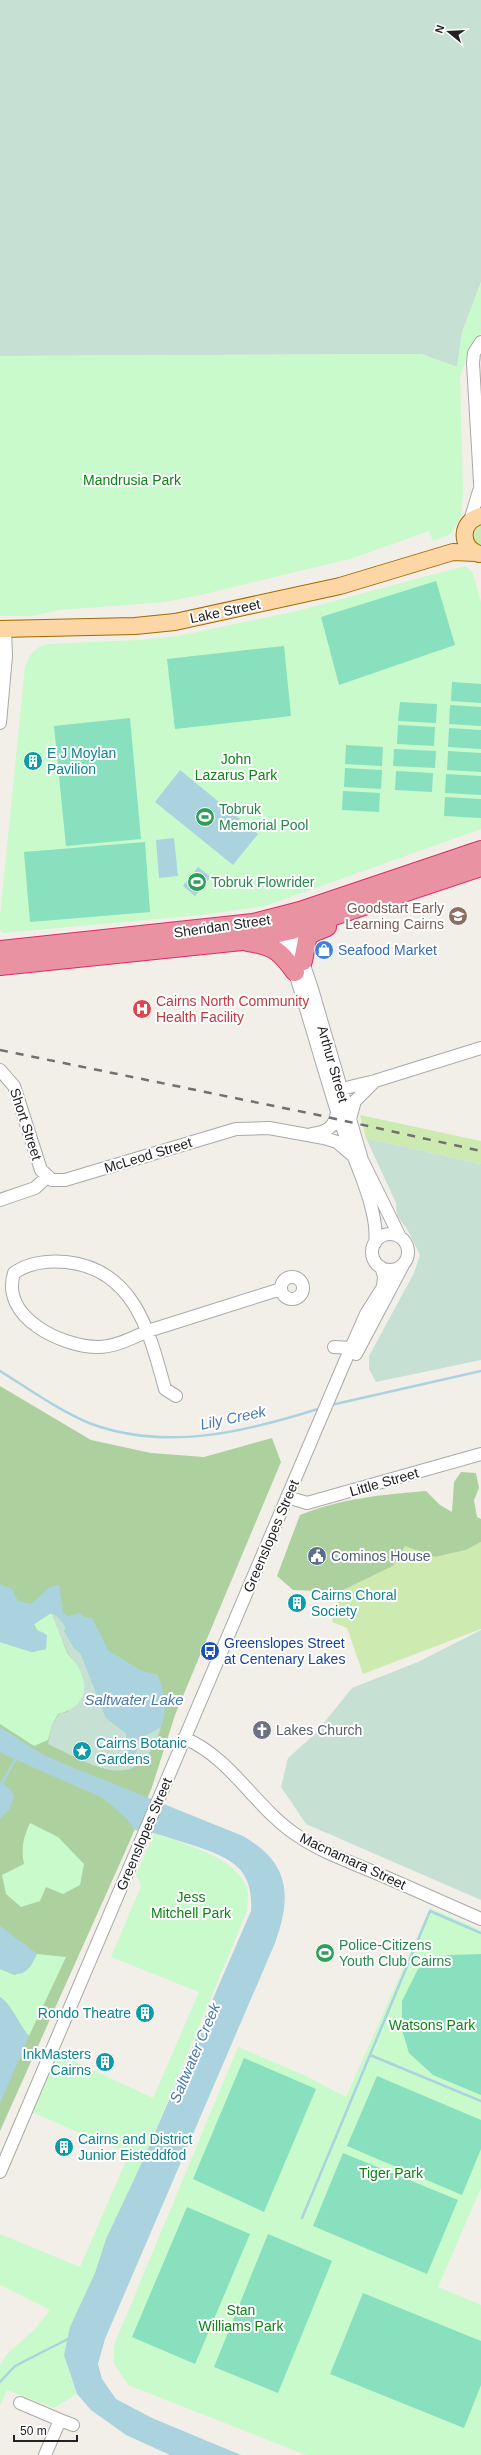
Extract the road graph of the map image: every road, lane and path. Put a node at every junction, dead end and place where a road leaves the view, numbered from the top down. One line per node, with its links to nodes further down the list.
1 (479, 344): 2 (street)
2 (480, 495): 3 (street)
3 (472, 523): 4 (main road); 5 (main road)
4 (480, 554): 5 (main road, Lake Street)
5 (444, 555): 6 (main road, Lake Street)
6 (3, 629): 7 (street)
7 (0, 723)
8 (481, 850): 11 (highway, Sheridan Street)
9 (481, 866): 10 (highway, Sheridan Street)
10 (352, 909): 11 (highway, Sheridan Street); 15 (highway)
11 (286, 926): 12 (highway, Sheridan Street); 13 (highway, Sheridan Street); 15 (street, Arthur Street)
12 (242, 941): 14 (highway, Sheridan Street); 15 (highway)
13 (0, 950)
14 (0, 966)
15 (299, 966): 19 (street, Arthur Street)
16 (481, 1048): 18 (street)
17 (1, 1071): 24 (street, Short Street)
18 (375, 1082): 19 (street); 21 (street)
19 (336, 1090): 20 (street, Arthur Street); 21 (street, Arthur Street)
20 (337, 1112): 22 (street, McLeod Street); 23 (street, Arthur Street)
21 (350, 1119): 26 (street, Arthur Street)
22 (303, 1134): 23 (street, McLeod Street); 24 (street, McLeod Street)
23 (352, 1155): 27 (street, Arthur Street)
24 (47, 1177): 25 (street)
25 (0, 1200)
26 (400, 1237): 27 (street); 28 (street)
27 (375, 1243): 29 (street)
28 (404, 1263): 29 (street); 31 (street, Greenslopes Street)
29 (381, 1267): 34 (street, Greenslopes Street)
30 (281, 1290): 32 (street)
31 (382, 1303): 34 (street); 35 (street, Greenslopes Street)
32 (148, 1331): 32 (street); 36 (street)
33 (334, 1348): 34 (street)
34 (351, 1348): 35 (street, Greenslopes Street)
35 (336, 1386): 38 (street, Greenslopes Street)
36 (176, 1396)
37 (481, 1454): 38 (street, Little Street)
38 (287, 1497): 39 (street, Greenslopes Street)
39 (184, 1738): 40 (street, Macnamara Street); 41 (street, Greenslopes Street)
40 (481, 1919)
41 (0, 2172)
42 (20, 2403): 43 (street)
43 (60, 2420): 44 (street); 45 (street)
44 (73, 2425)
45 (45, 2455)

